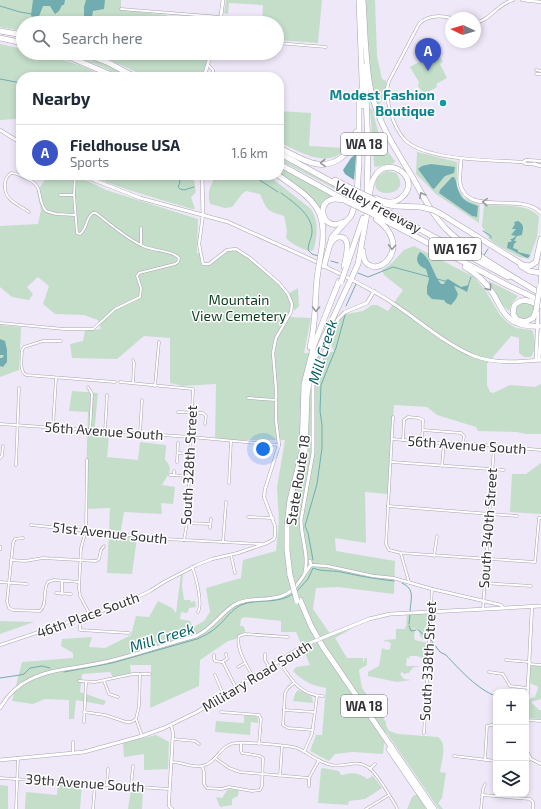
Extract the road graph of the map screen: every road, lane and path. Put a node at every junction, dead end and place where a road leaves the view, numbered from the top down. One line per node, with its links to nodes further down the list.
1 (223, 0): 9 (main road)
2 (359, 0): 10 (highway, State Route 18 / WA 18)
3 (363, 0): 31 (highway, State Route 18 / WA 18); 78 (highway, one-way to 3)
4 (513, 0): 12 (street)
5 (522, 0): 6 (street)
6 (541, 2)
7 (121, 9): 8 (street)
8 (208, 16)
9 (221, 16)
10 (360, 17): 32 (highway); 71 (highway, State Route 18 / WA 18)
11 (445, 17): 37 (street)
12 (481, 21)
13 (0, 31): 14 (highway)
14 (16, 34)
15 (0, 38): 16 (highway)
16 (16, 41)
17 (284, 44): 18 (street)
18 (326, 47)
19 (77, 60): 25 (highway)
20 (101, 60): 26 (highway)
21 (209, 60): 22 (main road)
22 (208, 65): 27 (main road); 28 (street)
23 (536, 70): 24 (street)
24 (541, 71)
25 (105, 72)
26 (126, 72)
27 (206, 72)
28 (213, 72)
29 (536, 74): 30 (street)
30 (541, 74)
31 (366, 97): 51 (highway); 71 (highway, State Route 18 / WA 18)
32 (359, 101): 35 (highway, one-way to 35); 60 (highway)
33 (0, 130): 34 (main road)
34 (16, 140)
35 (284, 150)
36 (284, 156): 54 (highway, Valley Freeway / WA 167)
37 (461, 158): 39 (street); 57 (main road, one-way to 37)
38 (541, 161): 39 (street)
39 (523, 162): 41 (street)
40 (284, 164): 54 (highway, Valley Freeway / WA 167)
41 (534, 164): 42 (main road)
42 (541, 165)
43 (16, 174): 50 (street)
44 (284, 179): 100 (highway, one-way to 100, bridge)
45 (31, 180): 58 (street)
46 (75, 180): 53 (street)
47 (94, 180): 59 (main road)
48 (202, 180): 59 (main road)
49 (0, 184): 50 (street)
50 (4, 185): 56 (street)
51 (370, 193): 55 (highway); 61 (highway)
52 (60, 195): 53 (street)
53 (74, 195): 58 (street)
54 (351, 195): 55 (highway, Valley Freeway / WA 167, bridge); 55 (highway, Valley Freeway / WA 167, bridge); 55 (highway, bridge); 60 (highway)
55 (374, 208): 64 (highway, Valley Freeway / WA 167); 65 (highway, one-way to 65); 67 (highway, bridge); 72 (highway); 78 (highway, Valley Freeway / WA 167)
56 (29, 212)
57 (541, 214)
58 (76, 215): 66 (street)
59 (203, 216): 70 (main road); 99 (street)
60 (351, 216): 68 (highway)
61 (366, 220): 65 (highway); 71 (highway)
62 (141, 228): 66 (street)
63 (541, 239): 67 (highway)
64 (424, 241): 72 (highway, Valley Freeway / WA 167); 83 (highway, one-way to 83)
65 (363, 242): 74 (highway)
66 (141, 245): 82 (street)
67 (496, 248): 73 (highway)
68 (328, 253): 70 (highway); 71 (highway)
69 (541, 261): 73 (main road)
70 (324, 266): 74 (main road)
71 (346, 266): 75 (highway, State Route 18 / WA 18, bridge)
72 (475, 268): 79 (highway, Valley Freeway / WA 167)
73 (541, 273): 76 (main road)
74 (352, 279): 77 (main road); 88 (highway)
75 (340, 281): 88 (highway, State Route 18 / WA 18); 100 (highway, State Route 18 / WA 18)
76 (540, 285): 81 (highway, bridge)
77 (374, 291): 87 (main road); 164 (main road)
78 (539, 292)
79 (541, 301)
80 (541, 306): 81 (highway)
81 (537, 311): 83 (main road)
82 (0, 323)
83 (540, 327): 87 (main road)
84 (61, 341): 89 (street)
85 (158, 342): 93 (street)
86 (133, 360): 92 (street)
87 (539, 360)
88 (312, 364): 167 (highway, State Route 18 / WA 18)
89 (56, 378): 90 (street); 107 (street)
90 (115, 382)
91 (120, 382): 92 (street)
92 (133, 383): 93 (street)
93 (155, 386): 102 (street, South 328th Street)
94 (88, 387): 108 (street)
95 (19, 388): 106 (street)
96 (107, 395): 110 (street)
97 (248, 398): 99 (street)
98 (142, 400): 111 (street)
99 (276, 400): 120 (street)
100 (303, 404): 167 (highway, State Route 18 / WA 18)
101 (178, 412): 102 (street)
102 (192, 412): 105 (street); 112 (street, South 328th Street)
103 (393, 417): 113 (street)
104 (0, 424): 106 (street, 56th Avenue South)
105 (205, 424)
106 (17, 425): 107 (street, 56th Avenue South); 130 (street)
107 (53, 427): 108 (street, 56th Avenue South)
108 (90, 430): 110 (street, 56th Avenue South)
109 (423, 430): 114 (street); 116 (street); 119 (street)
110 (105, 432): 111 (street, 56th Avenue South)
111 (140, 434): 112 (street, 56th Avenue South)
112 (191, 437): 115 (street, 56th Avenue South); 125 (street, South 328th Street)
113 (392, 439): 114 (street, 56th Avenue South); 129 (street)
114 (403, 440): 116 (street, 56th Avenue South)
115 (231, 441): 120 (street, 56th Avenue South); 138 (street)
116 (422, 441): 117 (street, 56th Avenue South)
117 (444, 443): 119 (street, 56th Avenue South); 131 (street)
118 (178, 444): 124 (street)
119 (463, 444): 122 (street, 56th Avenue South)
120 (279, 445): 144 (street)
121 (3, 446): 126 (street)
122 (494, 446): 123 (street, 56th Avenue South); 133 (street, South 340th Street)
123 (541, 450)
124 (178, 453): 125 (street); 128 (street)
125 (190, 454): 137 (street, South 328th Street)
126 (0, 458)
127 (87, 460): 151 (street)
128 (177, 462)
129 (391, 462): 131 (street); 140 (street)
130 (16, 465)
131 (442, 466): 133 (street)
132 (174, 470): 136 (street)
133 (492, 470): 134 (street); 141 (street, South 340th Street)
134 (504, 470)
135 (170, 475): 136 (street)
136 (174, 475): 137 (street)
137 (190, 476): 147 (street, South 328th Street)
138 (229, 483)
139 (226, 502): 155 (street)
140 (388, 506): 141 (street); 158 (street)
141 (489, 513): 142 (street); 161 (street, South 340th Street)
142 (517, 516)
143 (248, 517): 144 (street)
144 (273, 518): 156 (street, 46th Place South)
145 (540, 518): 161 (street)
146 (211, 519): 148 (street)
147 (187, 523): 148 (street); 154 (street, South 328th Street)
148 (210, 524): 150 (street)
149 (31, 525): 151 (street, 51st Avenue South)
150 (210, 528)
151 (86, 530): 154 (street, 51st Avenue South); 163 (street)
152 (437, 536): 160 (street)
153 (23, 538): 162 (street)
154 (184, 540): 155 (street, 51st Avenue South)
155 (223, 542): 156 (street, 51st Avenue South)
156 (262, 544): 159 (street, 46th Place South)
157 (104, 546): 163 (street)
158 (401, 553): 160 (street); 173 (street)
159 (231, 555): 165 (street, 46th Place South); 166 (street)
160 (434, 556): 161 (street)
161 (485, 559): 174 (street, South 340th Street)
162 (11, 560): 163 (street); 170 (street)
163 (80, 560): 171 (street)
164 (310, 563): 172 (main road); 172 (main road); 173 (street)
165 (192, 567): 187 (street); 189 (street, 46th Place South)
166 (235, 573)
167 (291, 574): 181 (highway, State Route 18 / WA 18)
168 (62, 581): 170 (street); 171 (street); 179 (street)
169 (0, 582): 170 (street)
170 (9, 582): 175 (street)
171 (79, 582): 189 (street)
172 (299, 583): 220 (main road)
173 (410, 583): 177 (street)
174 (484, 583): 176 (street); 182 (street, South 340th Street)
175 (27, 584)
176 (531, 586)
177 (432, 590): 182 (street); 188 (street, South 338th Street)
178 (56, 593): 179 (street)
179 (62, 594): 180 (street)
180 (71, 594)
181 (298, 601): 279 (highway, State Route 18 / WA 18); 280 (highway, State Route 18 / WA 18)
182 (483, 601): 185 (street); 186 (street, South 340th Street)
183 (541, 606): 184 (main road, Military Road South)
184 (532, 607): 185 (main road, Military Road South); 201 (street)
185 (503, 608): 186 (main road, Military Road South)
186 (483, 609): 188 (main road, Military Road South)
187 (198, 612)
188 (431, 612): 198 (main road, Military Road South, bridge); 232 (street, South 338th Street)
189 (90, 616): 190 (street, 46th Place South)
190 (80, 618): 191 (street); 193 (street, 46th Place South)
191 (129, 633)
192 (288, 637): 200 (street)
193 (0, 645)
194 (226, 654): 199 (street)
195 (265, 654): 204 (street)
196 (214, 655): 199 (street)
197 (506, 660): 201 (street)
198 (279, 661): 204 (main road, Military Road South); 213 (street)
199 (224, 662): 214 (street)
200 (245, 663): 203 (street); 209 (street)
201 (529, 663): 202 (street); 215 (street)
202 (541, 665)
203 (238, 667)
204 (269, 667): 209 (main road, Military Road South)
205 (489, 672): 215 (street)
206 (140, 674): 207 (street); 211 (street); 225 (street)
207 (150, 674)
208 (215, 674): 216 (street)
209 (253, 677): 214 (main road, Military Road South)
210 (79, 681): 212 (street)
211 (104, 681): 212 (street); 219 (street)
212 (86, 682): 222 (street)
213 (294, 683): 217 (street); 221 (street)
214 (236, 688): 216 (main road, Military Road South)
215 (528, 688)
216 (224, 696): 230 (main road, Military Road South)
217 (317, 696): 218 (street); 224 (street)
218 (323, 696)
219 (118, 697)
220 (0, 708)
221 (284, 710): 224 (street); 231 (street)
222 (84, 712): 225 (street); 228 (street)
223 (221, 712): 238 (street)
224 (314, 712): 231 (street)
225 (136, 719): 233 (street)
226 (529, 720): 227 (street)
227 (541, 721)
228 (84, 722)
229 (493, 724): 249 (street)
230 (171, 725): 233 (main road, Military Road South); 234 (street)
231 (313, 730): 240 (street)
232 (424, 733)
233 (142, 736): 241 (main road, Military Road South)
234 (173, 739): 237 (street); 252 (street)
235 (73, 742): 241 (street)
236 (241, 743): 238 (street); 245 (street); 259 (street)
237 (199, 744)
238 (259, 744): 239 (street)
239 (282, 746): 240 (street); 260 (street)
240 (304, 752): 248 (street)
241 (73, 753): 244 (main road, Military Road South)
242 (529, 755): 246 (street)
243 (454, 756): 249 (street)
244 (18, 758): 247 (main road, Military Road South); 263 (street)
245 (215, 758): 256 (street); 259 (street)
246 (531, 759): 251 (street); 254 (street)
247 (0, 760)
248 (319, 760): 258 (street); 262 (street)
249 (485, 760): 250 (street)
250 (493, 761)
251 (528, 761)
252 (172, 762): 256 (street); 269 (street)
253 (375, 764): 258 (street)
254 (541, 764)
255 (133, 766): 267 (street)
256 (202, 766): 259 (street)
257 (108, 769): 265 (street)
258 (370, 769): 270 (street)
259 (262, 774): 260 (street)
260 (280, 776): 262 (street)
261 (0, 778): 263 (street, 39th Avenue South)
262 (309, 778): 268 (street)
263 (17, 779): 264 (street, 39th Avenue South); 274 (street)
264 (95, 784): 265 (street, 39th Avenue South); 275 (street)
265 (107, 784): 267 (street, 39th Avenue South)
266 (485, 784): 271 (street)
267 (131, 786): 269 (street, 39th Avenue South)
268 (309, 786)
269 (170, 789): 276 (street)
270 (389, 795): 277 (street); 278 (street)
271 (482, 795): 272 (street); 281 (street)
272 (493, 796)
273 (509, 797): 282 (street)
274 (16, 809)
275 (93, 809)
276 (172, 809)
277 (366, 809)
278 (397, 809)
279 (430, 809)
280 (434, 809)
281 (481, 809)
282 (533, 809)

